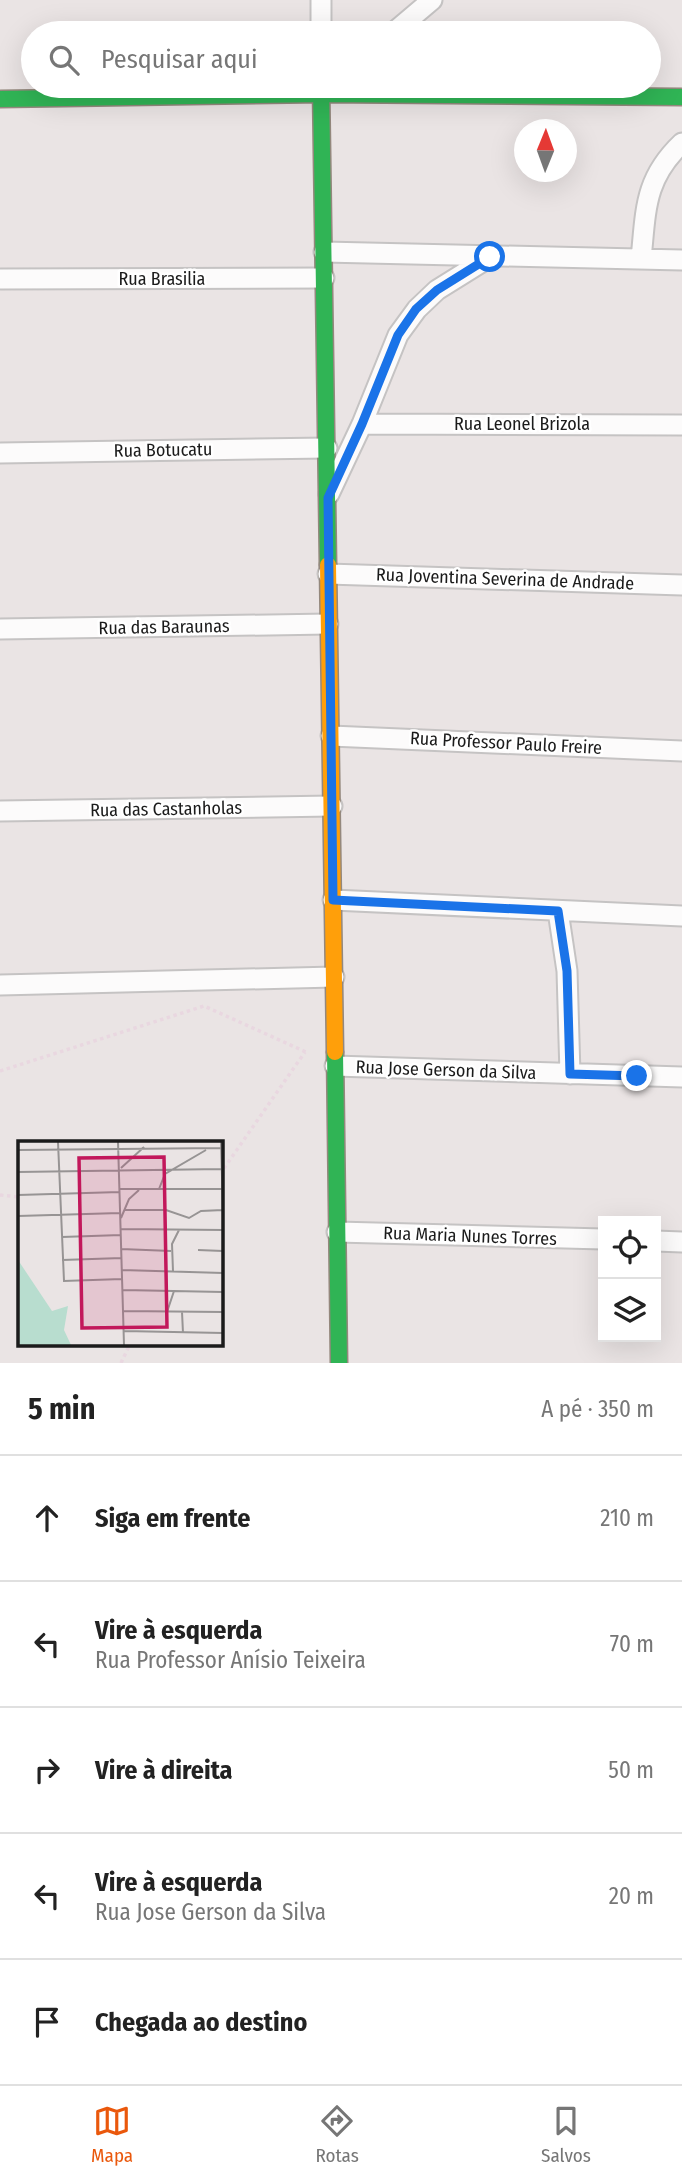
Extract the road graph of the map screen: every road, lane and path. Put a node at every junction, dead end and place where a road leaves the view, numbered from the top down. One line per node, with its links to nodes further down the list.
1 (320, 0): 3 (street)
2 (432, 0): 4 (street)
3 (321, 21)
4 (407, 21)
5 (661, 96): 6 (street)
6 (682, 97)
7 (30, 98): 9 (street)
8 (325, 98): 11 (street)
9 (0, 99)
10 (682, 143): 13 (street)
11 (324, 252): 12 (street); 15 (street)
12 (490, 257): 13 (street); 17 (street)
13 (641, 259): 14 (street)
14 (682, 260)
15 (324, 278): 16 (street, Rua Brasilia); 19 (street)
16 (0, 279)
17 (362, 424): 18 (street, Rua Leonel Brizola); 21 (street)
18 (682, 425)
19 (327, 448): 20 (street, Rua Botucatu); 21 (street)
20 (0, 453)
21 (328, 498): 22 (street)
22 (328, 574): 23 (street, Rua Joventina Severina de Andrade); 24 (street)
23 (682, 585)
24 (328, 624): 25 (street, Rua das Baraunas); 26 (street)
25 (0, 629)
26 (331, 736): 27 (street, Rua Professor Paulo Freire); 28 (street)
27 (682, 751)
28 (332, 806): 29 (street, Rua das Castanholas); 30 (street)
29 (0, 811)
30 (333, 900): 31 (street); 33 (street)
31 (558, 911): 32 (street); 37 (street)
32 (682, 916)
33 (334, 977): 34 (street); 35 (street)
34 (0, 985)
35 (335, 1066): 37 (street, Rua Jose Gerson da Silva); 42 (street)
36 (0, 1071): 39 (path)
37 (570, 1074): 38 (street, Rua Jose Gerson da Silva)
38 (682, 1077)
39 (222, 1171)
40 (0, 1195): 41 (path)
41 (18, 1198)
42 (337, 1232): 43 (street, Rua Maria Nunes Torres); 48 (street)
43 (598, 1240)
44 (661, 1241): 45 (street)
45 (682, 1242)
46 (129, 1346): 47 (path)
47 (121, 1363)
48 (339, 1363)

